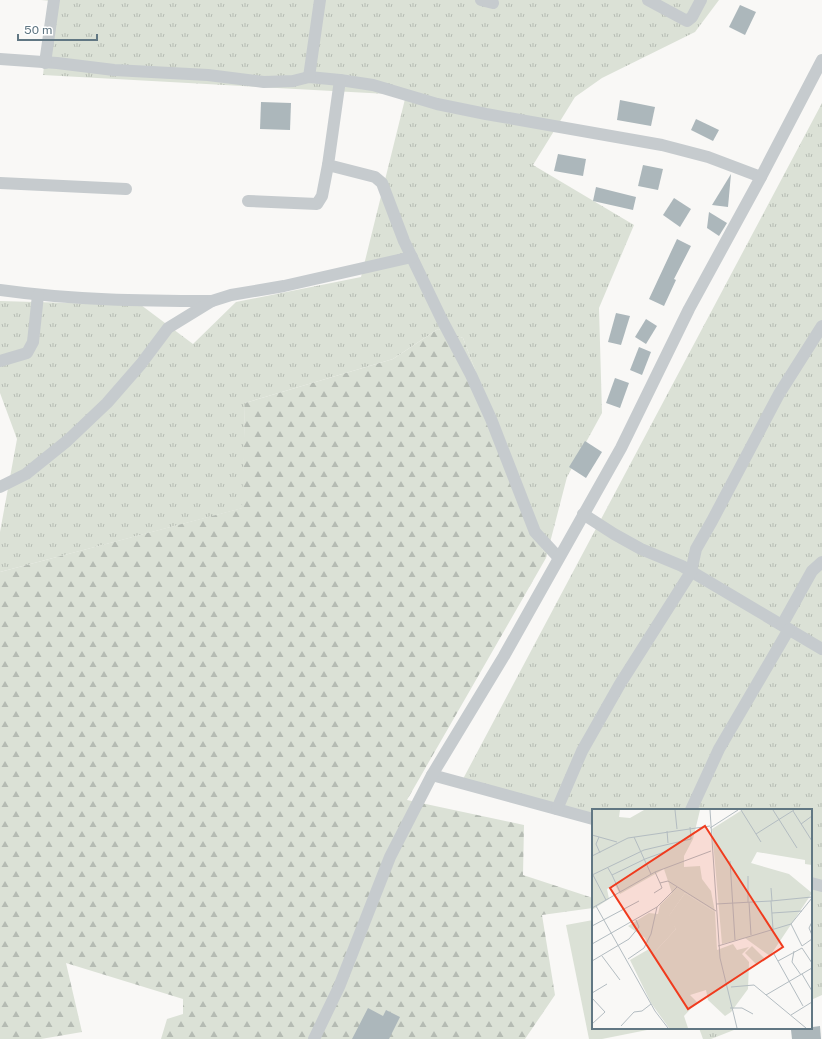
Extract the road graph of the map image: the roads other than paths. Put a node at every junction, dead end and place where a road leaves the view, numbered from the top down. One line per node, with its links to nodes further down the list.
1 (54, 0): 9 (street)
2 (320, 0): 10 (street)
3 (481, 0): 6 (street)
4 (648, 0): 5 (street)
5 (701, 0)
6 (493, 3)
7 (0, 59): 9 (street)
8 (822, 60): 13 (street)
9 (45, 63): 10 (street)
10 (309, 77): 11 (street)
11 (340, 80): 12 (street); 13 (street)
12 (328, 165): 16 (street); 17 (street)
13 (761, 177): 24 (street)
14 (0, 183): 15 (street)
15 (126, 189)
16 (248, 201)
17 (412, 257): 20 (street); 25 (street)
18 (0, 290): 19 (street)
19 (38, 296): 20 (street); 22 (street)
20 (212, 301): 23 (street)
21 (822, 326): 27 (street)
22 (0, 361)
23 (0, 487)
24 (583, 514): 25 (street); 27 (street)
25 (558, 557): 30 (street)
26 (822, 562): 28 (street)
27 (691, 572): 28 (street); 31 (street)
28 (785, 627): 29 (street); 32 (street)
29 (822, 649)
30 (432, 775): 31 (street); 36 (street)
31 (557, 809): 33 (street)
32 (691, 809)
33 (592, 819)
34 (812, 883): 35 (street)
35 (822, 886)
36 (314, 1039)

